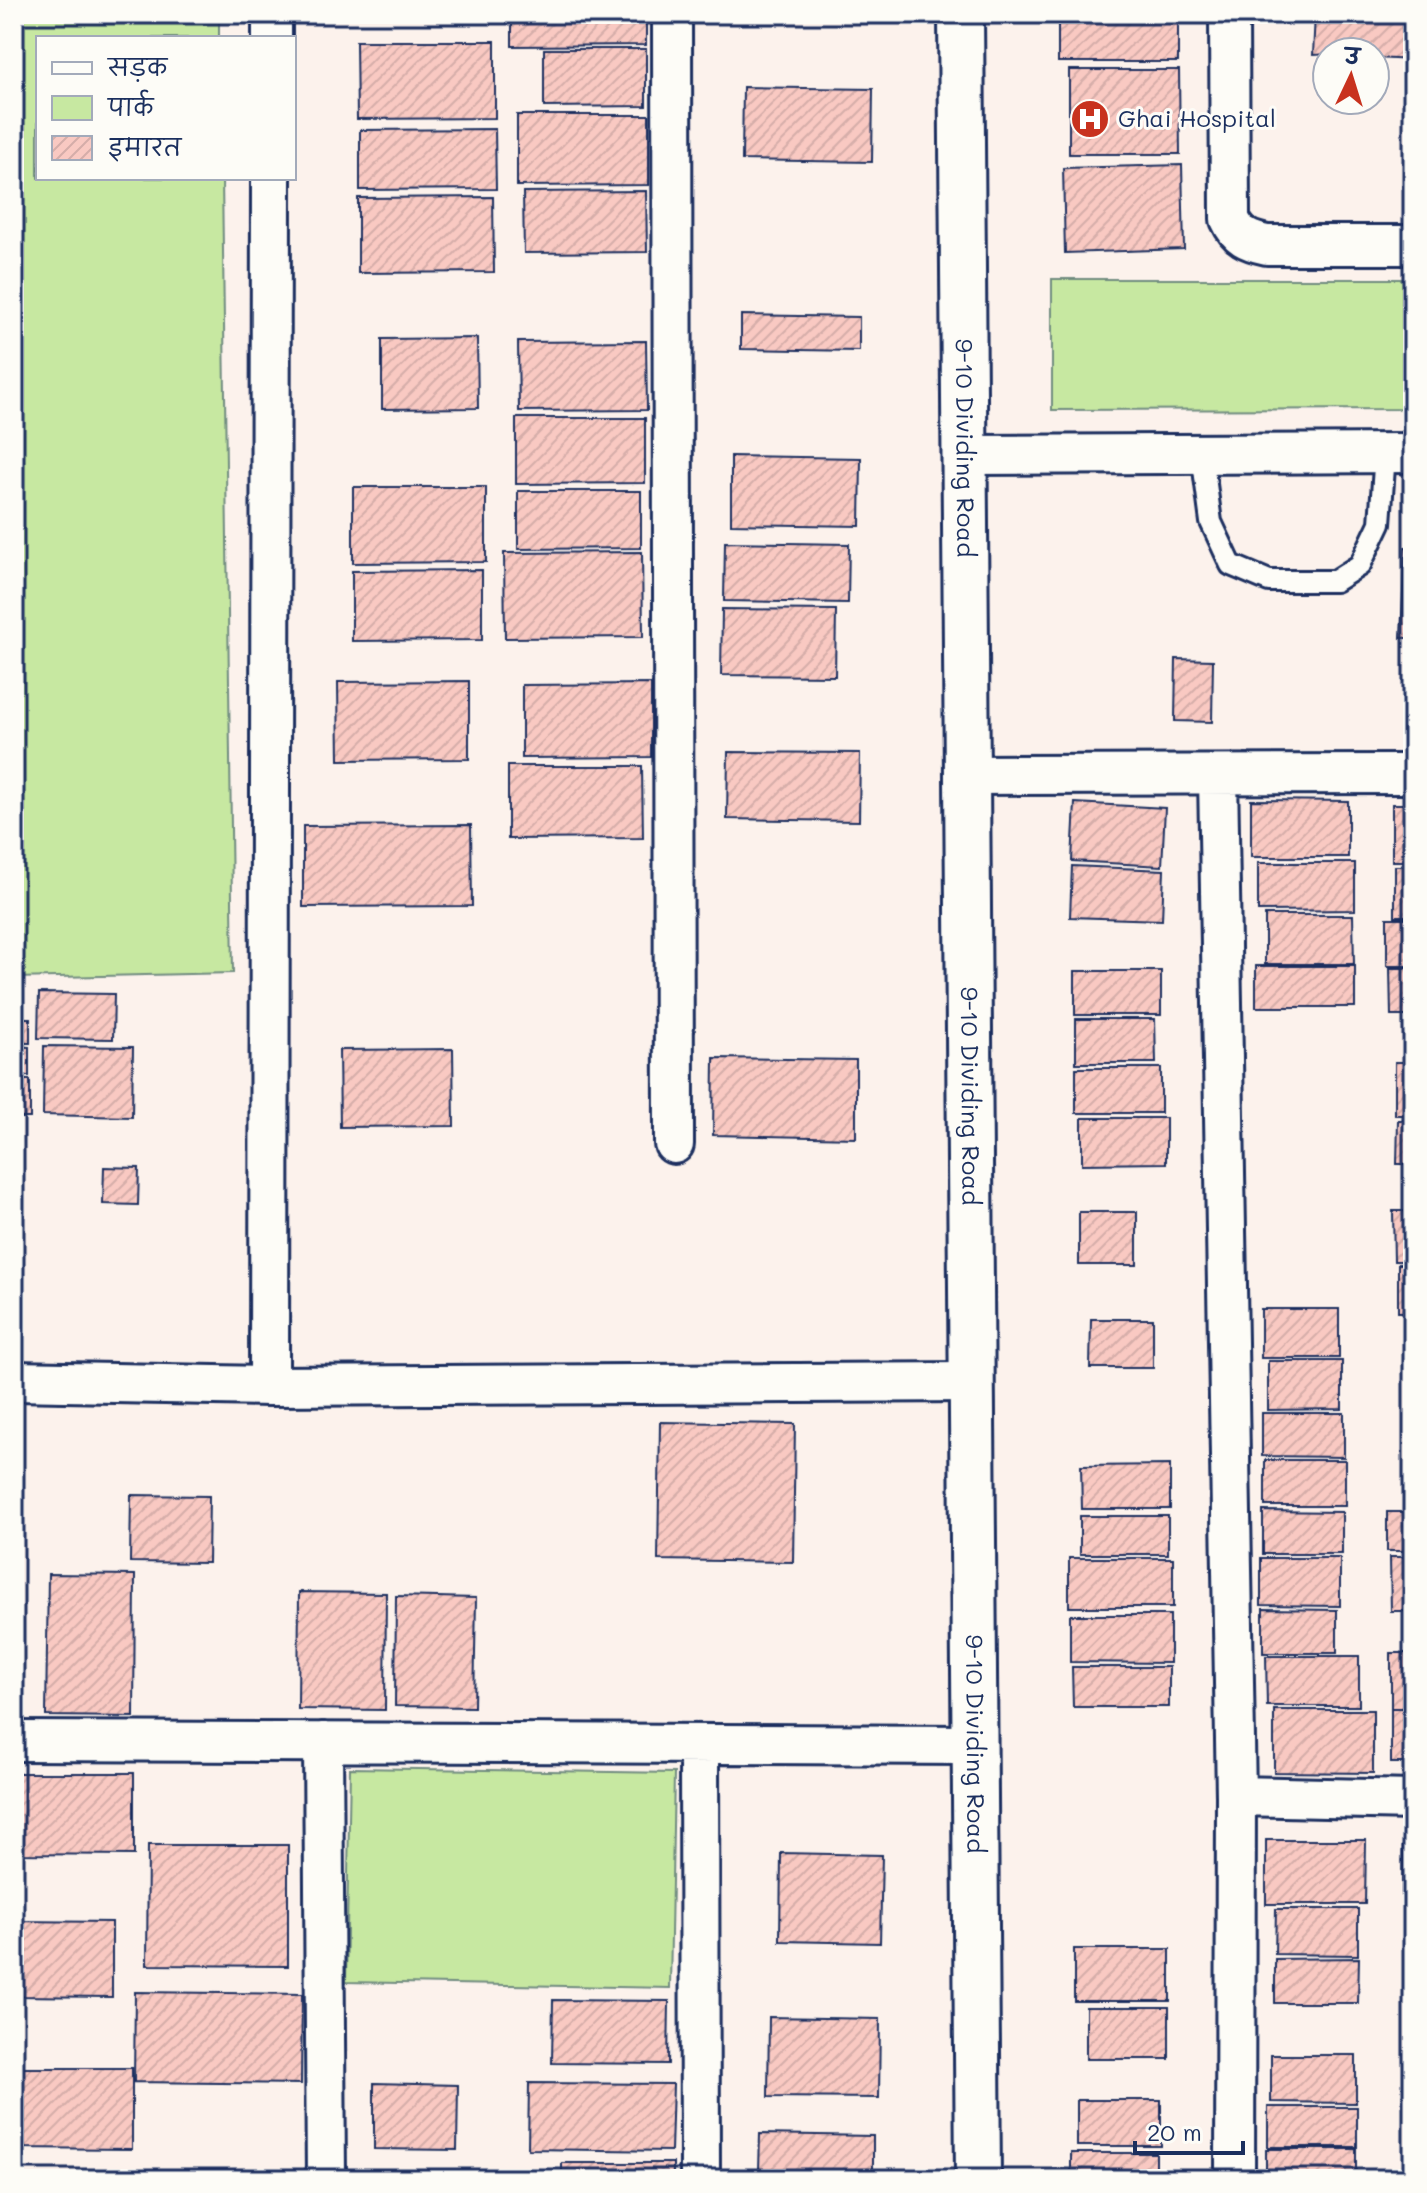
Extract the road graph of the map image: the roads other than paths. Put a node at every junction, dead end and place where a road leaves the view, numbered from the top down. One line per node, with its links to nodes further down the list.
1 (272, 14): 5 (street)
2 (672, 14): 14 (street)
3 (961, 14): 10 (street, 9-10 Dividing Road)
4 (1229, 14): 7 (street)
5 (272, 36)
6 (271, 180): 17 (street)
7 (1413, 245)
8 (1399, 453): 9 (street); 9 (lane)
9 (1202, 454): 10 (street)
10 (965, 455): 12 (street, 9-10 Dividing Road)
11 (1413, 774): 13 (street)
12 (967, 775): 13 (street); 16 (street, 9-10 Dividing Road)
13 (1218, 776): 22 (street)
14 (674, 1144)
15 (14, 1381): 17 (street)
16 (972, 1382): 17 (street); 21 (street, 9-10 Dividing Road)
17 (269, 1386)
18 (14, 1741): 19 (street)
19 (323, 1742): 20 (street); 24 (street)
20 (699, 1744): 21 (street); 25 (street)
21 (974, 1745): 26 (street, 9-10 Dividing Road)
22 (1236, 1796): 23 (street); 27 (street)
23 (1413, 1800)
24 (326, 2179)
25 (700, 2179)
26 (978, 2179)
27 (1235, 2179)

